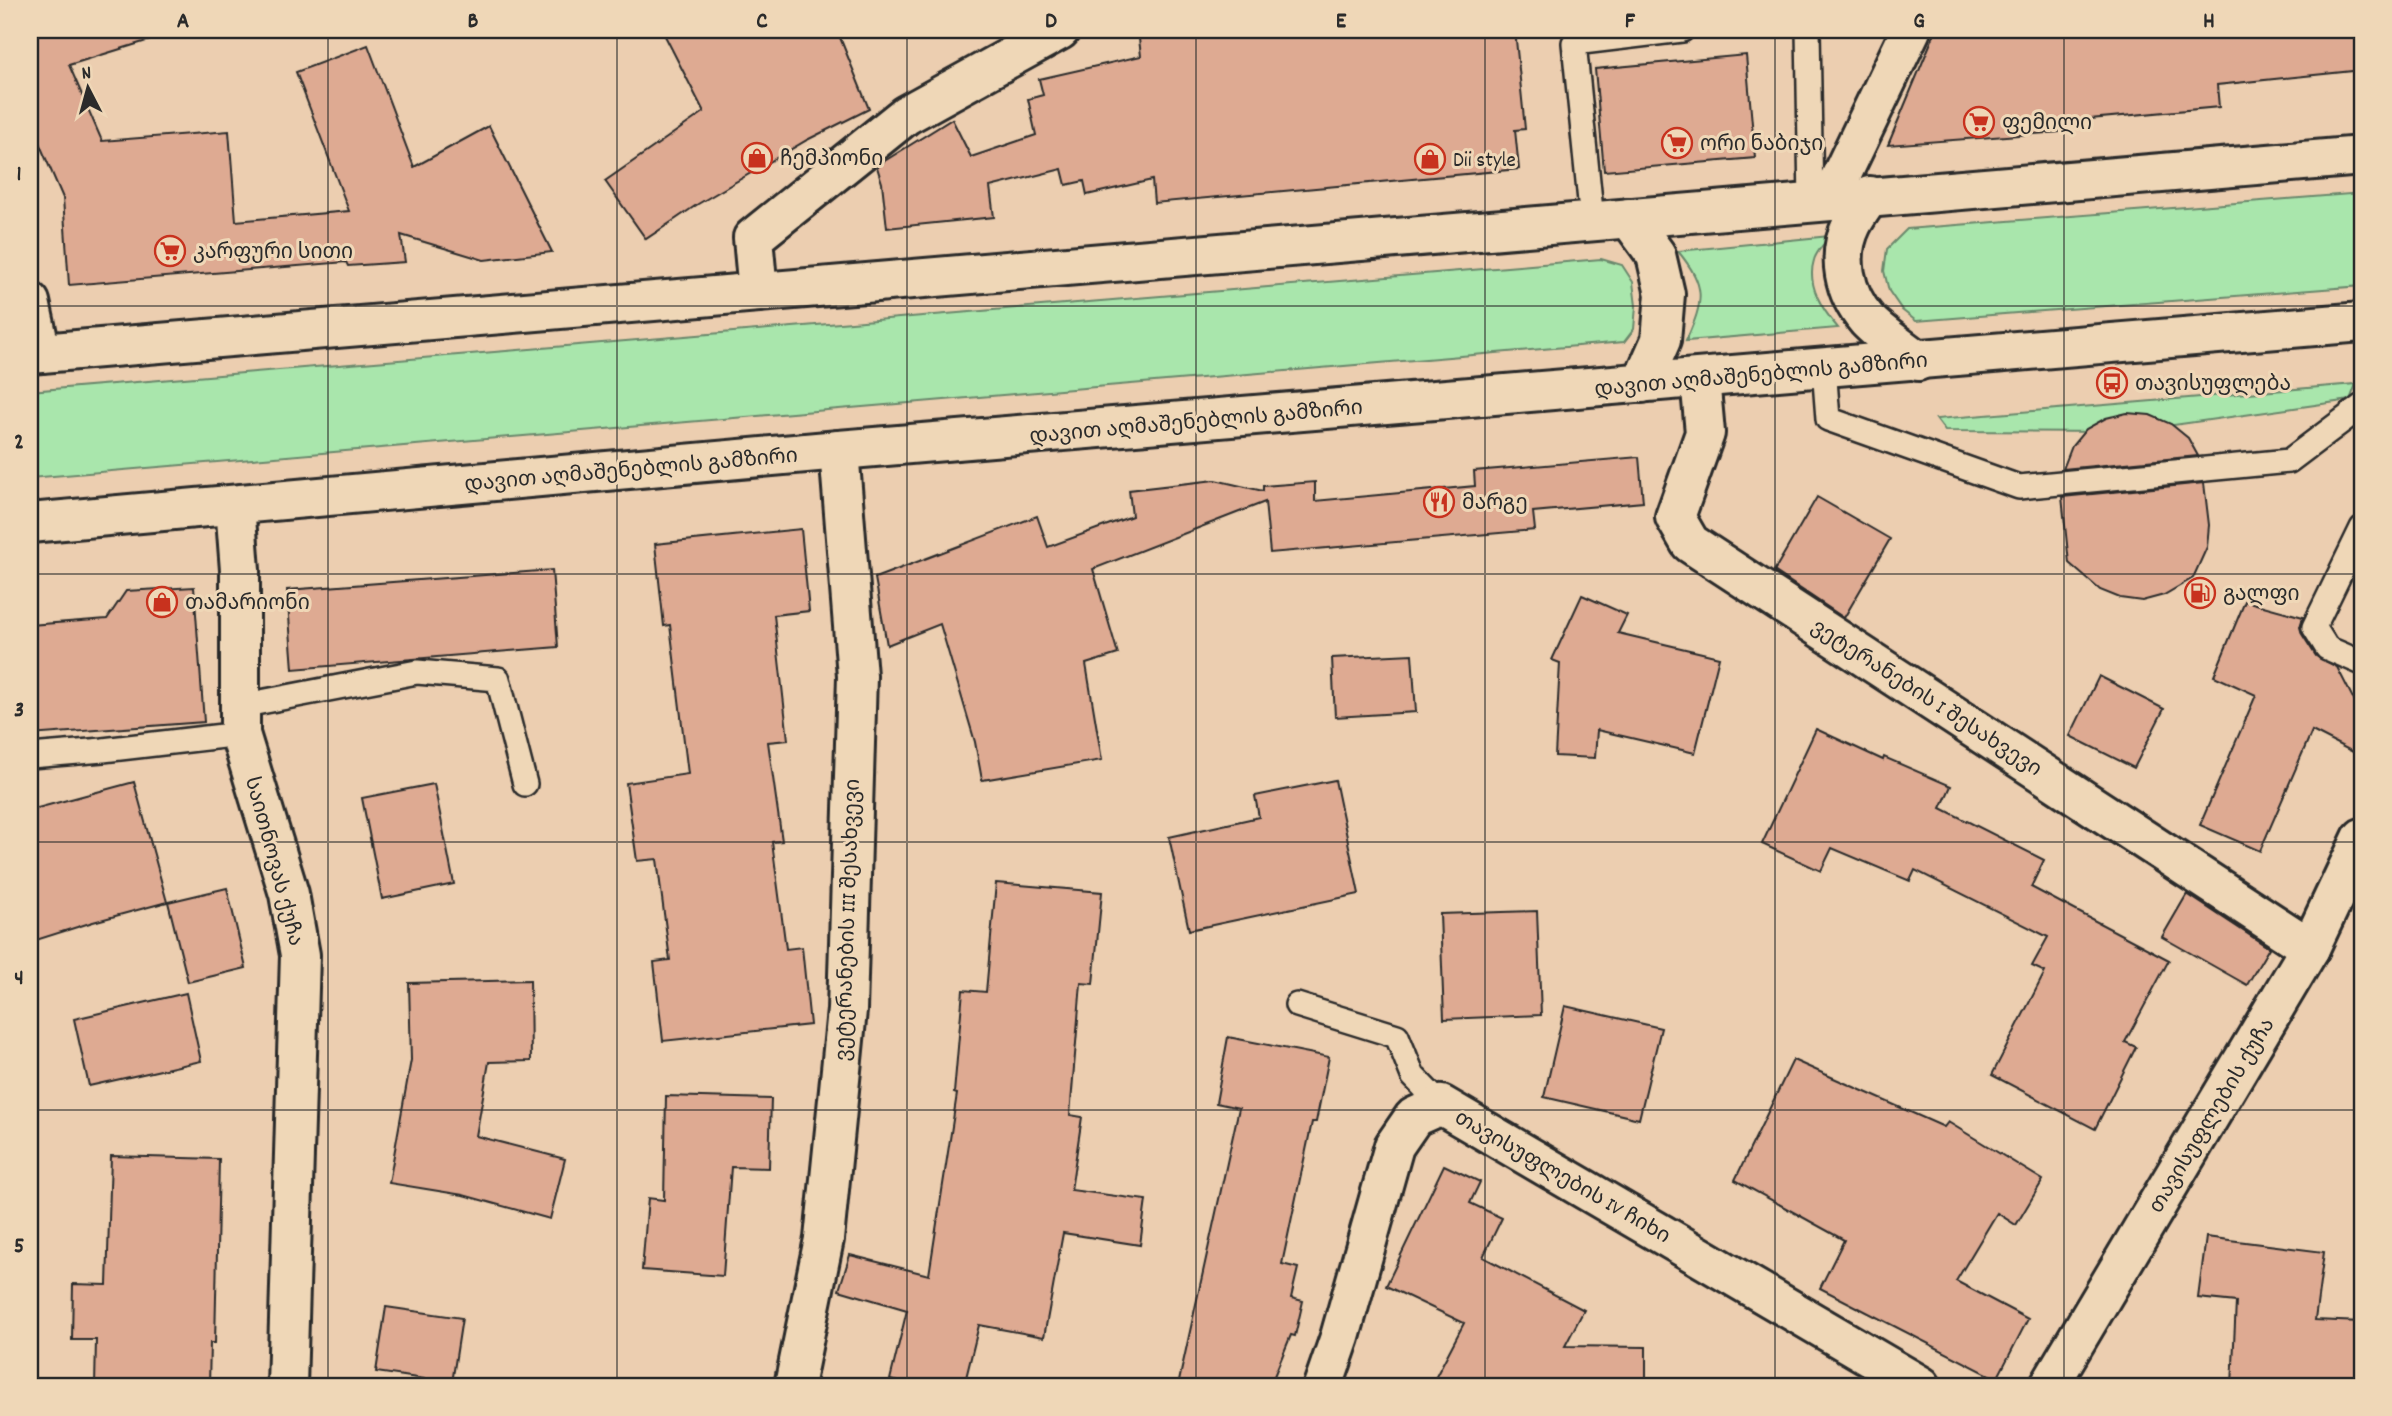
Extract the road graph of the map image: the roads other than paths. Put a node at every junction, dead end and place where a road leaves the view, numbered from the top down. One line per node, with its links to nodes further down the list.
1 (1060, 30): 9 (main road)
2 (1682, 30): 8 (lane)
3 (1808, 30): 7 (lane)
4 (1911, 30): 7 (main road)
5 (2362, 156): 6 (main road)
6 (1870, 196): 7 (main road); 13 (main road)
7 (1820, 202): 8 (main road)
8 (1611, 220): 9 (main road); 16 (main road)
9 (758, 292): 12 (main road)
10 (30, 302): 12 (main road)
11 (2362, 322): 13 (main road, დავით აღმაშენებლის გამზირი)
12 (36, 354)
13 (1918, 361): 14 (main road, დავით აღმაშენებლის გამზირი)
14 (1824, 367): 15 (main road, დავით აღმაშენებლის გამზირი); 17 (lane)
15 (1700, 378): 16 (main road, დავით აღმაშენებლის გამზირი); 27 (main road, ვეტერანების I შესახვევი)
16 (1642, 383): 18 (main road, დავით აღმაშენებლის გამზირი)
17 (2362, 406)
18 (839, 450): 19 (main road, დავით აღმაშენებლის გამზირი); 31 (main road, ვეტერანების III შესახვევი)
19 (235, 505): 20 (main road, დავით აღმაშენებლის გამზირი); 23 (main road, საითნოვას ქუჩა)
20 (30, 523)
21 (2362, 528): 22 (lane)
22 (2362, 663)
23 (240, 720): 24 (lane); 25 (lane); 30 (main road, საითნოვას ქუჩა)
24 (30, 756)
25 (525, 784)
26 (2362, 838): 27 (main road, თავისუფლების ქუჩა)
27 (2310, 948): 34 (main road, თავისუფლების ქუჩა)
28 (1297, 1005): 29 (lane)
29 (1441, 1105): 32 (main road, თავისუფლების IV ჩიხი); 33 (main road, თავისუფლების IV ჩიხი)
30 (287, 1386)
31 (794, 1386)
32 (1323, 1386)
33 (1921, 1386)
34 (2049, 1386)

